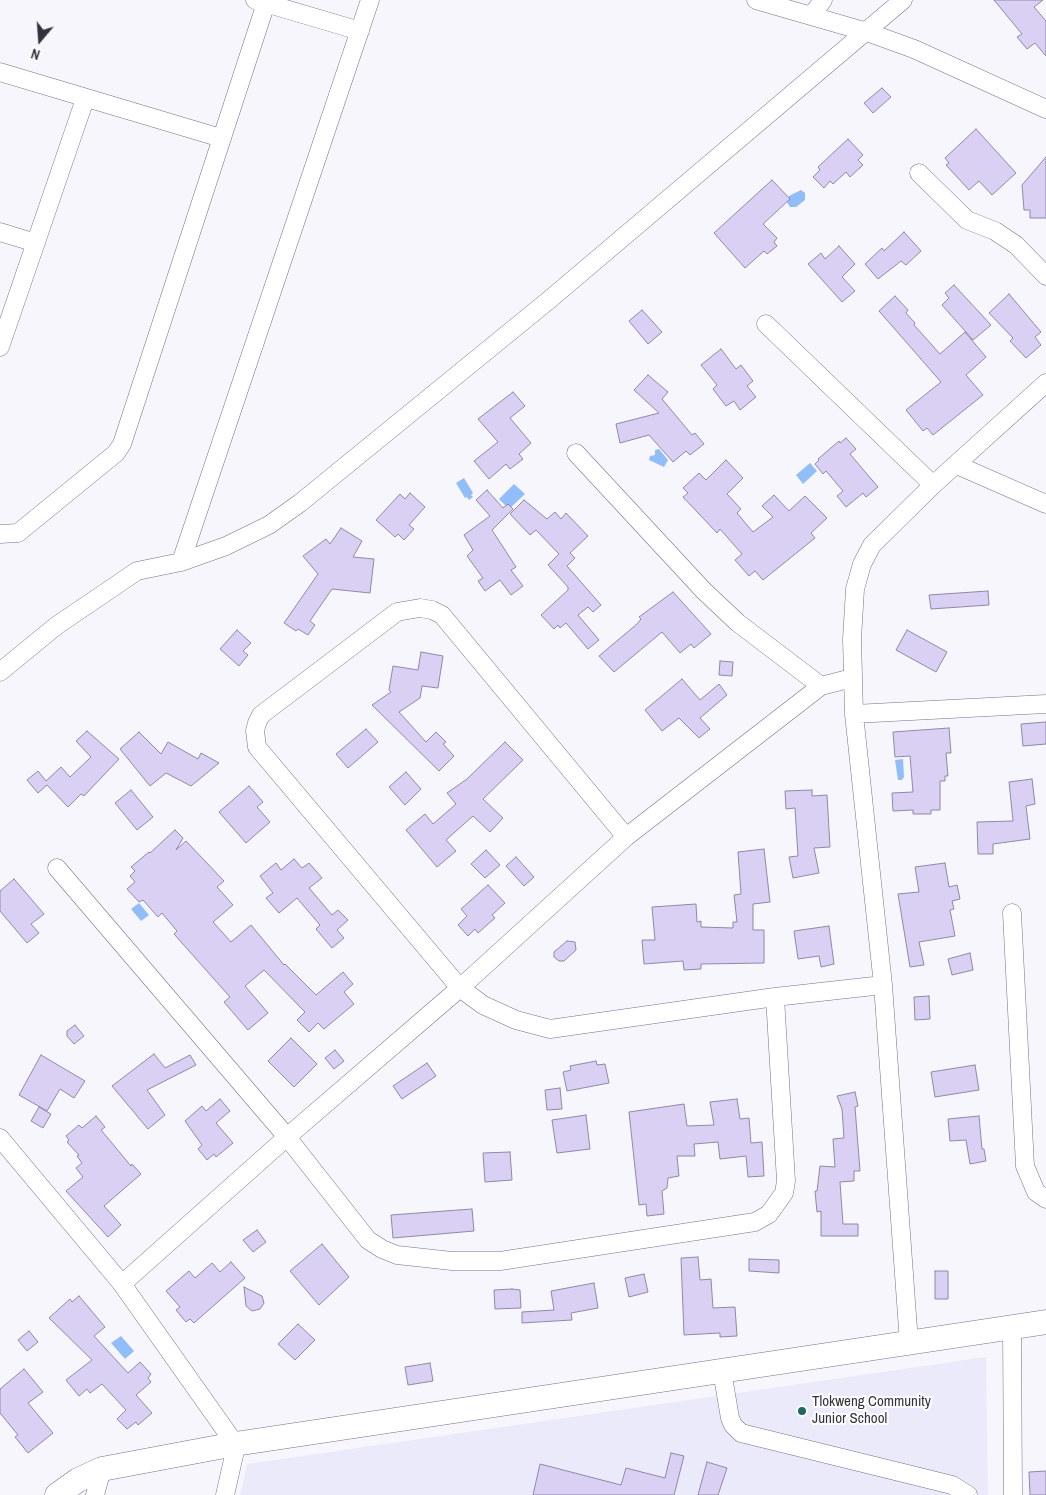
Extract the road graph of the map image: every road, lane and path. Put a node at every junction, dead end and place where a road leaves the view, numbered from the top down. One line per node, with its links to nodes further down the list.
1 (370, 0): 7 (street)
2 (756, 0): 6 (street)
3 (823, 0): 6 (street)
4 (903, 0): 8 (street)
5 (260, 2): 7 (street); 12 (street)
6 (812, 15): 8 (street)
7 (360, 31): 25 (street)
8 (867, 32): 11 (street); 25 (street)
9 (0, 72): 10 (street)
10 (85, 99): 12 (street); 15 (street)
11 (1046, 109)
12 (221, 138): 24 (street)
13 (919, 173): 16 (street)
14 (0, 232): 15 (street)
15 (36, 243): 18 (street)
16 (1046, 276)
17 (766, 324): 22 (street)
18 (0, 348)
19 (1046, 384): 21 (street)
20 (576, 453): 28 (street)
21 (957, 464): 22 (street); 23 (street)
22 (933, 485): 27 (street)
23 (1046, 504)
24 (0, 534)
25 (181, 562): 26 (street)
26 (0, 672)
27 (852, 678): 28 (street); 30 (street)
28 (821, 686): 31 (street)
29 (1046, 704): 30 (street)
30 (854, 714): 34 (street)
31 (626, 837): 35 (street); 35 (street)
32 (58, 868): 37 (street)
33 (1012, 913): 39 (street)
34 (883, 985): 36 (street); 43 (street)
35 (460, 988): 36 (street); 37 (street)
36 (775, 997): 37 (street)
37 (287, 1137): 40 (street)
38 (0, 1138): 40 (street)
39 (1046, 1199)
40 (122, 1284): 45 (street)
41 (1046, 1322): 42 (street)
42 (1012, 1327): 43 (street); 51 (street)
43 (909, 1343): 44 (street)
44 (722, 1371): 45 (street); 50 (street)
45 (234, 1444): 46 (street); 49 (street)
46 (102, 1468): 47 (street); 48 (street)
47 (57, 1495)
48 (95, 1495)
49 (224, 1495)
50 (968, 1495)
51 (1013, 1495)

